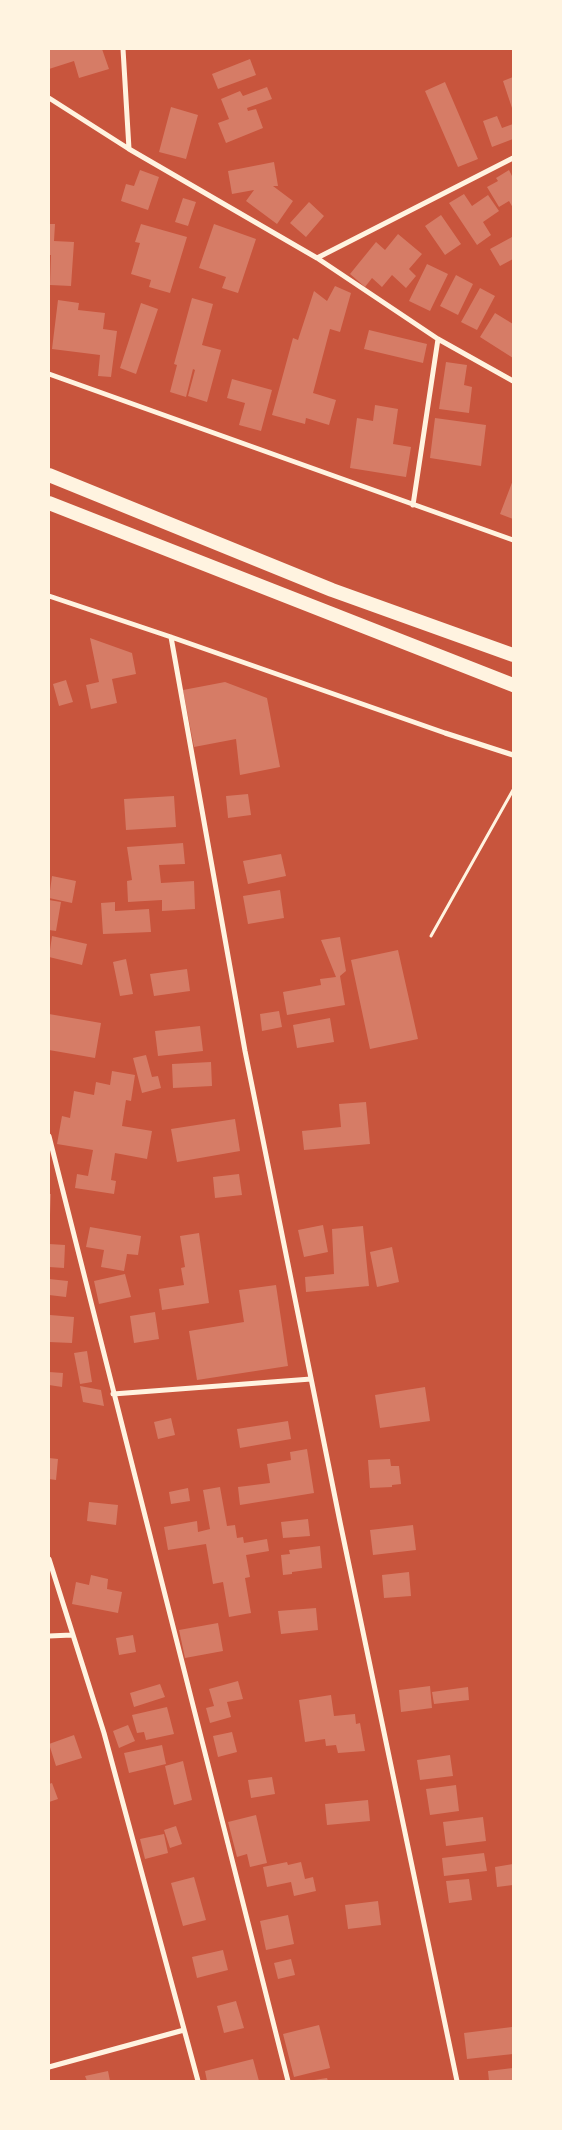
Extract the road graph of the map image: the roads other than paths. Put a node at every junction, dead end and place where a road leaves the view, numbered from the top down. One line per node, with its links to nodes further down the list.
1 (122, 49): 3 (street)
2 (49, 98): 3 (street)
3 (129, 149): 5 (street)
4 (513, 158): 5 (street)
5 (317, 258): 6 (street)
6 (438, 339): 8 (street); 11 (street)
7 (49, 374): 11 (street)
8 (513, 381)
9 (49, 475): 15 (highway)
10 (49, 503): 16 (highway)
11 (413, 505): 12 (street)
12 (513, 540)
13 (49, 596): 14 (street)
14 (171, 637): 17 (street); 19 (street)
15 (513, 655)
16 (513, 685)
17 (513, 755)
18 (49, 1136): 20 (street)
19 (311, 1379): 20 (street); 28 (street)
20 (114, 1394): 27 (street)
21 (49, 1559): 22 (street)
22 (72, 1635): 23 (street); 24 (street)
23 (49, 1636)
24 (184, 2030): 25 (street); 26 (street)
25 (49, 2067)
26 (198, 2081)
27 (288, 2081)
28 (457, 2081)

